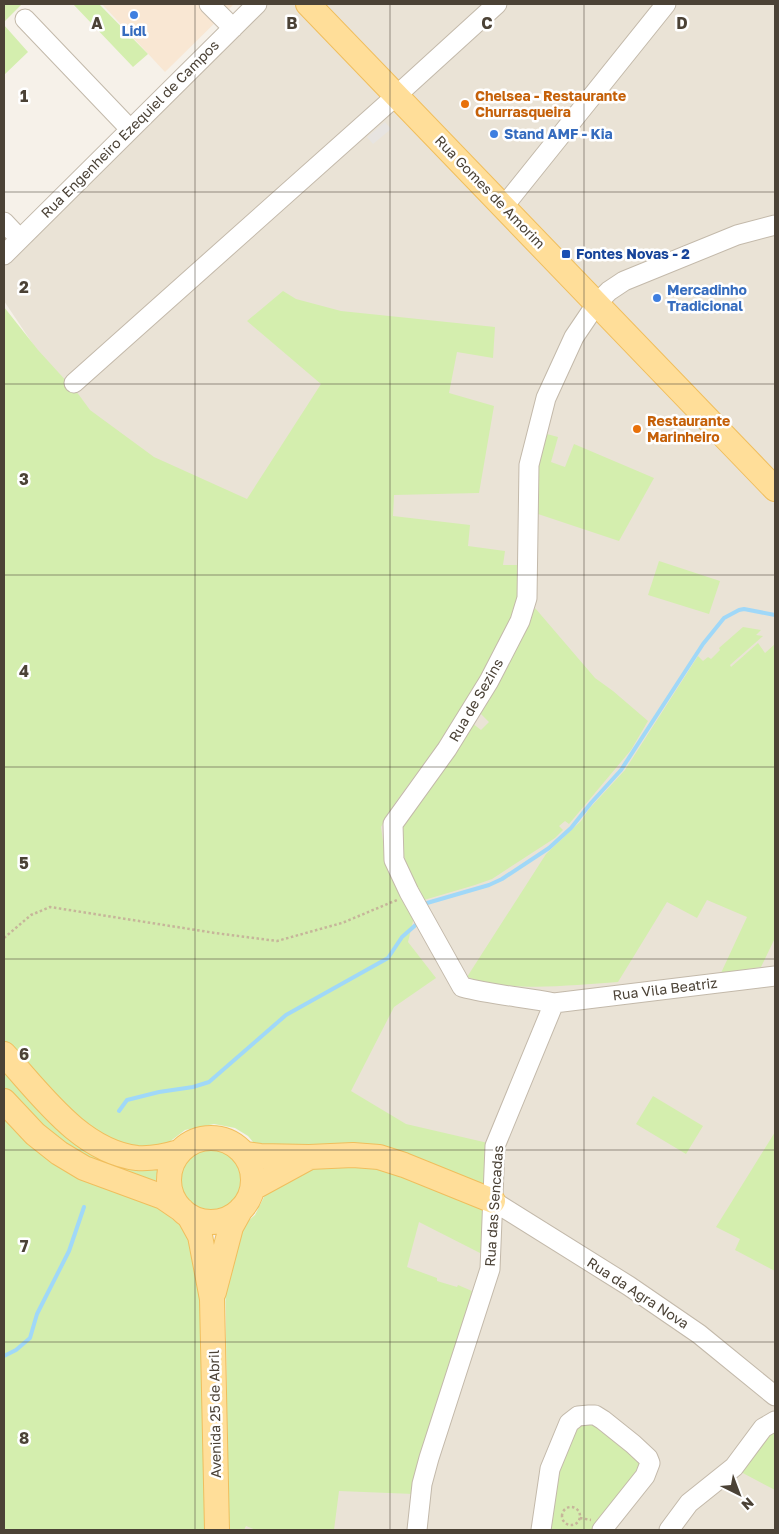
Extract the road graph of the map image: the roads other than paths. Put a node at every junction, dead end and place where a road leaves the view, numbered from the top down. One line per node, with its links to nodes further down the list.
1 (209, 4): 7 (street)
2 (257, 4): 7 (street, Rua Engenheiro Ezequiel de Campos)
3 (308, 4): 8 (main road, Rua Gomes de Amorim)
4 (497, 4): 8 (street)
5 (666, 4): 10 (street)
6 (25, 19): 9 (street)
7 (233, 28): 9 (street, Rua Engenheiro Ezequiel de Campos)
8 (398, 95): 10 (main road, Rua Gomes de Amorim); 16 (street)
9 (130, 129): 13 (street, Rua Engenheiro Ezequiel de Campos)
10 (504, 206): 15 (main road, Rua Gomes de Amorim)
11 (4, 222): 13 (street)
12 (775, 225): 15 (street, Rua de Sezins)
13 (20, 239): 14 (street, Rua Engenheiro Ezequiel de Campos)
14 (4, 255)
15 (597, 303): 17 (main road, Rua Gomes de Amorim); 19 (street, Rua de Sezins)
16 (74, 383)
17 (775, 489)
18 (775, 976): 19 (street, Rua Vila Beatriz)
19 (554, 1003): 26 (street, Rua das Sencadas)
20 (4, 1054): 22 (main road)
21 (4, 1101): 28 (main road, Avenida 25 de Abril)
22 (179, 1152): 23 (main road); 28 (main road, Avenida 25 de Abril)
23 (245, 1154): 24 (main road); 25 (main road)
24 (310, 1157): 25 (main road); 26 (main road)
25 (253, 1188): 27 (main road, Avenida 25 de Abril)
26 (493, 1201): 30 (street, Rua da Agra Nova); 33 (street, Rua das Sencadas)
27 (241, 1209): 28 (main road, Avenida 25 de Abril); 29 (main road, Avenida 25 de Abril)
28 (186, 1213): 29 (main road, Avenida 25 de Abril)
29 (212, 1299): 32 (main road, Avenida 25 de Abril)
30 (775, 1396)
31 (775, 1421): 36 (street)
32 (216, 1530)
33 (417, 1530)
34 (541, 1530): 35 (street)
35 (602, 1530)
36 (669, 1530)

